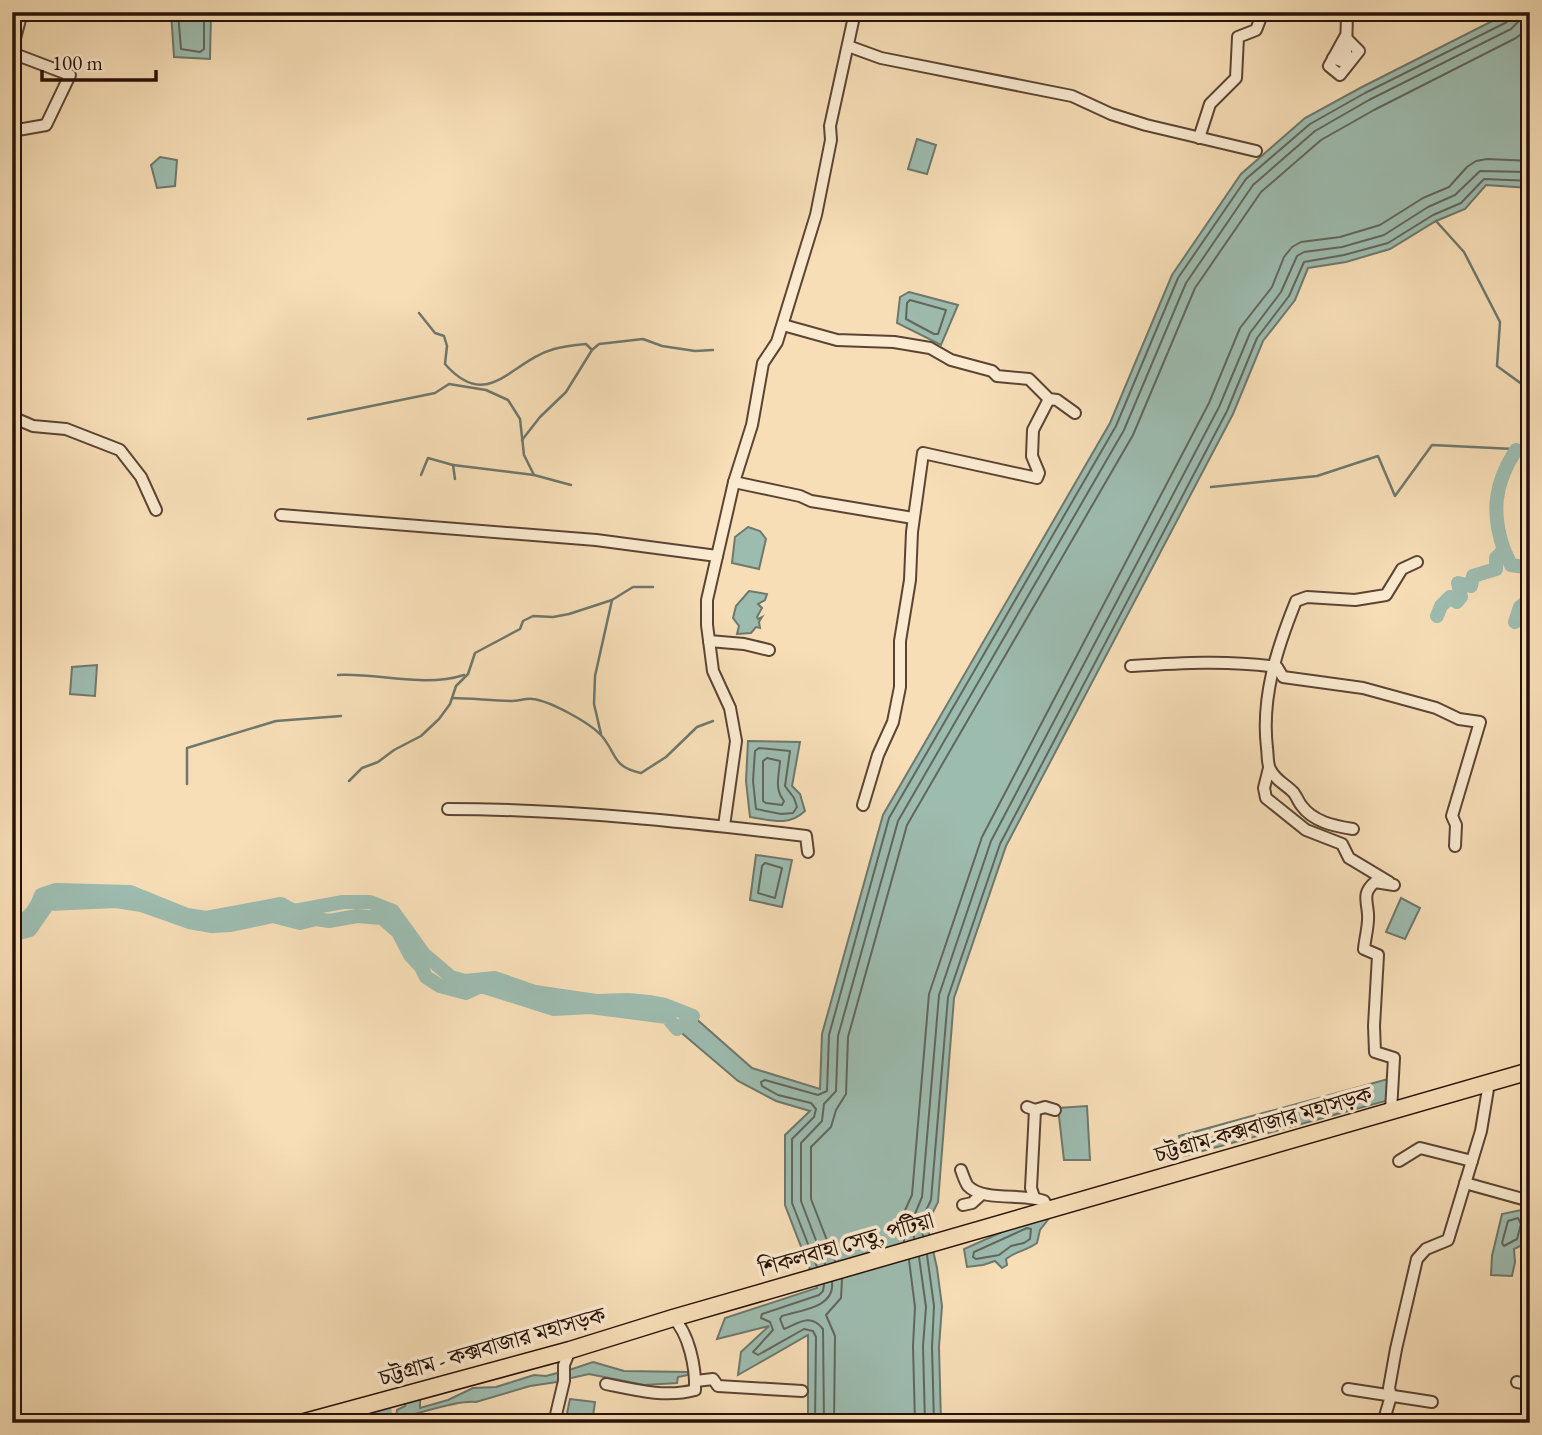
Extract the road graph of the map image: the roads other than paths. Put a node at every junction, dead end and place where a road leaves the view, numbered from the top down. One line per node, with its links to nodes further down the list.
1 (22, 12): 7 (street)
2 (855, 12): 6 (street)
3 (1263, 12): 9 (street)
4 (1348, 12): 5 (street)
5 (1345, 37): 5 (street)
6 (848, 46): 9 (street); 11 (street)
7 (12, 52): 8 (street)
8 (12, 131)
9 (1199, 138): 10 (street)
10 (1256, 151)
11 (783, 325): 12 (street); 15 (street)
12 (1049, 399): 13 (street); 18 (street)
13 (1075, 413)
14 (12, 417): 16 (street)
15 (734, 482): 18 (street); 19 (street)
16 (156, 510)
17 (281, 515): 19 (street)
18 (913, 518): 26 (street)
19 (717, 556): 21 (street)
20 (1417, 562): 24 (street)
21 (709, 641): 22 (street); 28 (street)
22 (769, 650)
23 (1131, 666): 24 (street)
24 (1274, 666): 25 (street); 30 (street)
25 (1269, 768): 29 (street); 35 (street)
26 (863, 805)
27 (448, 809): 28 (street)
28 (724, 826): 31 (street)
29 (1353, 829)
30 (1455, 846)
31 (808, 852)
32 (1530, 1071): 33 (highway, চট্টগ্রাম-কক্সবাজার মহাসড়ক)
33 (1489, 1083): 35 (highway, চট্টগ্রাম-কক্সবাজার মহাসড়ক); 37 (street)
34 (1055, 1110): 41 (street)
35 (1391, 1111): 44 (highway, চট্টগ্রাম-কক্সবাজার মহাসড়ক)
36 (1399, 1161): 37 (street)
37 (1472, 1161): 39 (street)
38 (961, 1170): 40 (street)
39 (1465, 1183): 42 (street); 55 (street)
40 (982, 1194): 41 (street); 43 (street)
41 (1034, 1197): 44 (street)
42 (1530, 1201)
43 (963, 1205)
44 (1049, 1210): 45 (highway, চট্টগ্রাম-কক্সবাজার মহাসড়ক)
45 (1009, 1221): 46 (highway, শিকলবাহা সেতু, পটিয়া)
46 (695, 1311): 47 (highway, চট্টগ্রাম - কক্সবাজার মহাসড়ক)
47 (673, 1318): 48 (highway, চট্টগ্রাম - কক্সবাজার মহাসড়ক); 49 (street)
48 (570, 1350): 57 (highway, চট্টগ্রাম - কক্সবাজার মহাসড়ক); 58 (street)
49 (696, 1381): 51 (street); 54 (street)
50 (1517, 1382): 52 (street)
51 (606, 1384)
52 (1530, 1385)
53 (1348, 1389): 55 (street)
54 (802, 1391)
55 (1391, 1396): 56 (street); 59 (street)
56 (1432, 1402)
57 (301, 1423)
58 (554, 1423)
59 (1383, 1423)

